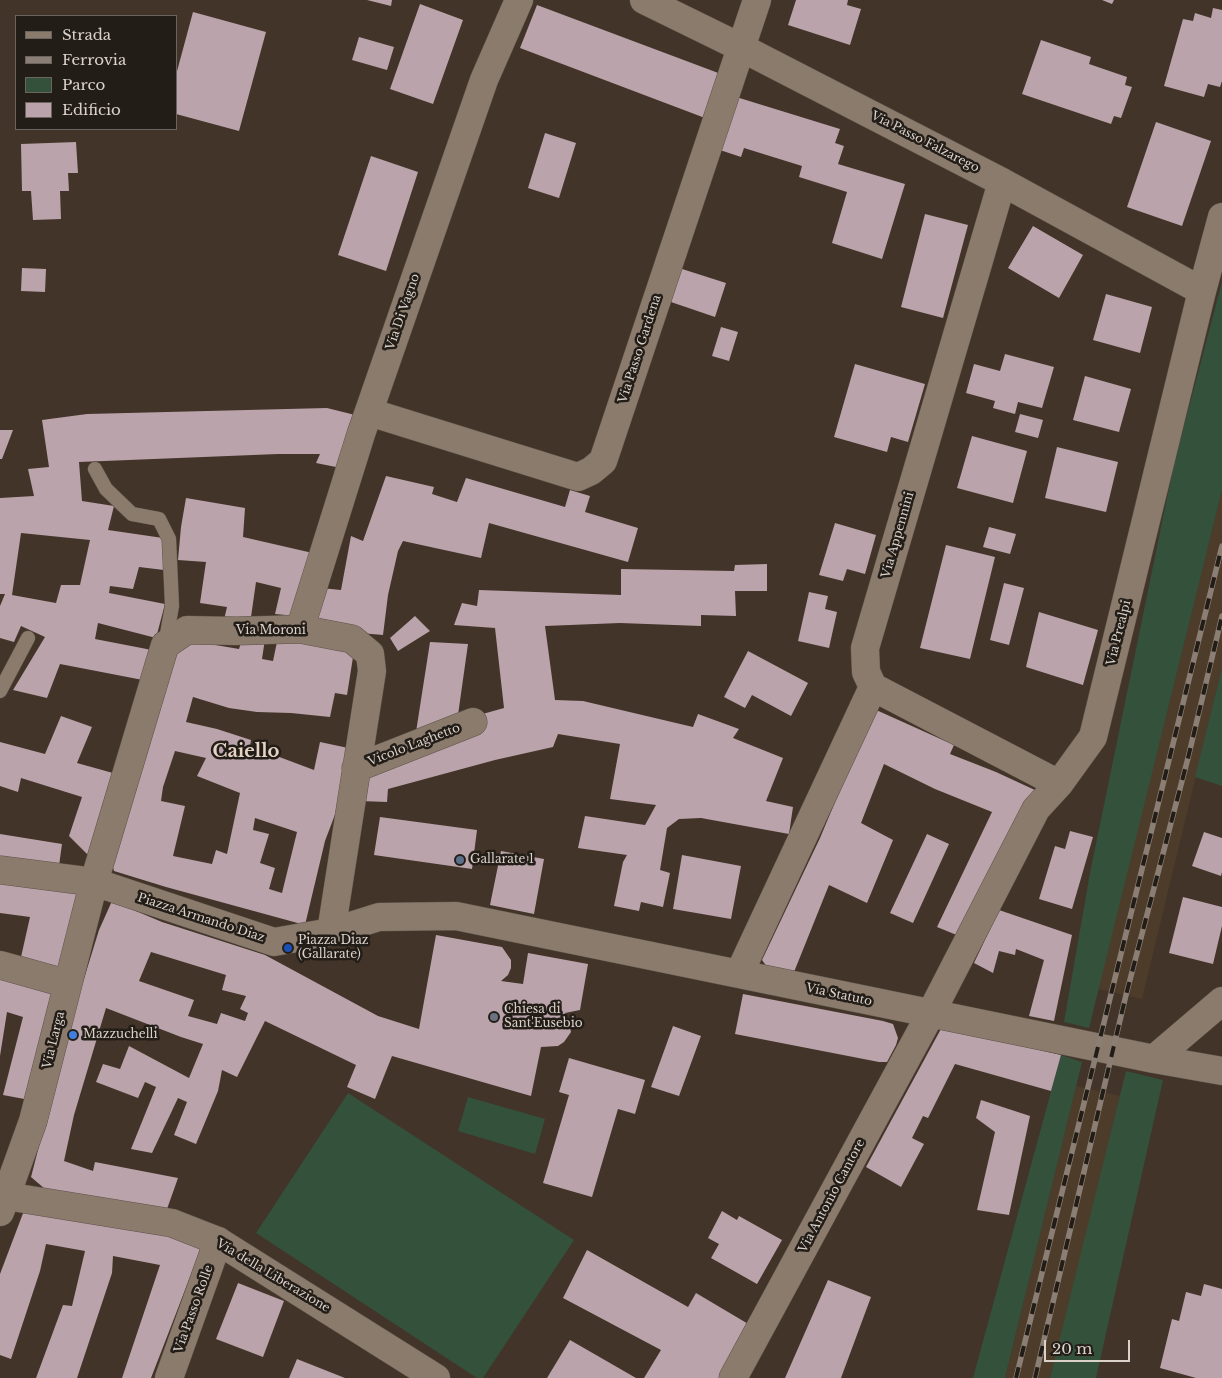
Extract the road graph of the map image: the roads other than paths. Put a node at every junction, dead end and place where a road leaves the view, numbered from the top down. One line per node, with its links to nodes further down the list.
1 (519, 0): 8 (street, Via Di Vagno)
2 (644, 0): 4 (street, Via Passo Falzarego)
3 (757, 0): 4 (street, Via Passo Gardena)
4 (740, 47): 5 (street, Via Passo Falzarego); 8 (street, Via Passo Gardena)
5 (1002, 182): 7 (street, Via Passo Falzarego); 13 (street, Via Appennini)
6 (1222, 217): 7 (street, Via Prealpi)
7 (1202, 290): 17 (street, Via Prealpi)
8 (369, 412): 10 (street, Via Di Vagno)
9 (95, 469): 12 (lane)
10 (300, 629): 12 (street, Via Moroni); 16 (street, Via Moroni)
11 (28, 638): 14 (lane)
12 (165, 645): 19 (street)
13 (873, 687): 17 (street); 23 (street)
14 (0, 691)
15 (473, 722): 16 (street, Vicolo Laghetto)
16 (356, 768): 21 (street, Via Moroni)
17 (1059, 784): 26 (street, Via Prealpi)
18 (0, 870): 19 (street, Piazza Armando Diaz)
19 (94, 882): 21 (street, Piazza Armando Diaz); 24 (street, Via Larga)
20 (456, 916): 21 (street, Piazza Armando Diaz); 23 (street, Via Statuto)
21 (331, 932)
22 (0, 965): 24 (street)
23 (739, 974): 26 (street, Via Statuto)
24 (68, 984): 29 (street, Via Larga)
25 (1222, 1001): 27 (street)
26 (931, 1013): 27 (street, Via Statuto); 33 (street, Via Antonio Cantore)
27 (1154, 1059): 28 (street, Via Statuto)
28 (1222, 1071)
29 (3, 1204): 30 (street, Via della Liberazione)
30 (218, 1241): 31 (street, Via Passo Rolle); 32 (street, Via della Liberazione)
31 (169, 1378)
32 (436, 1378)
33 (733, 1378)

